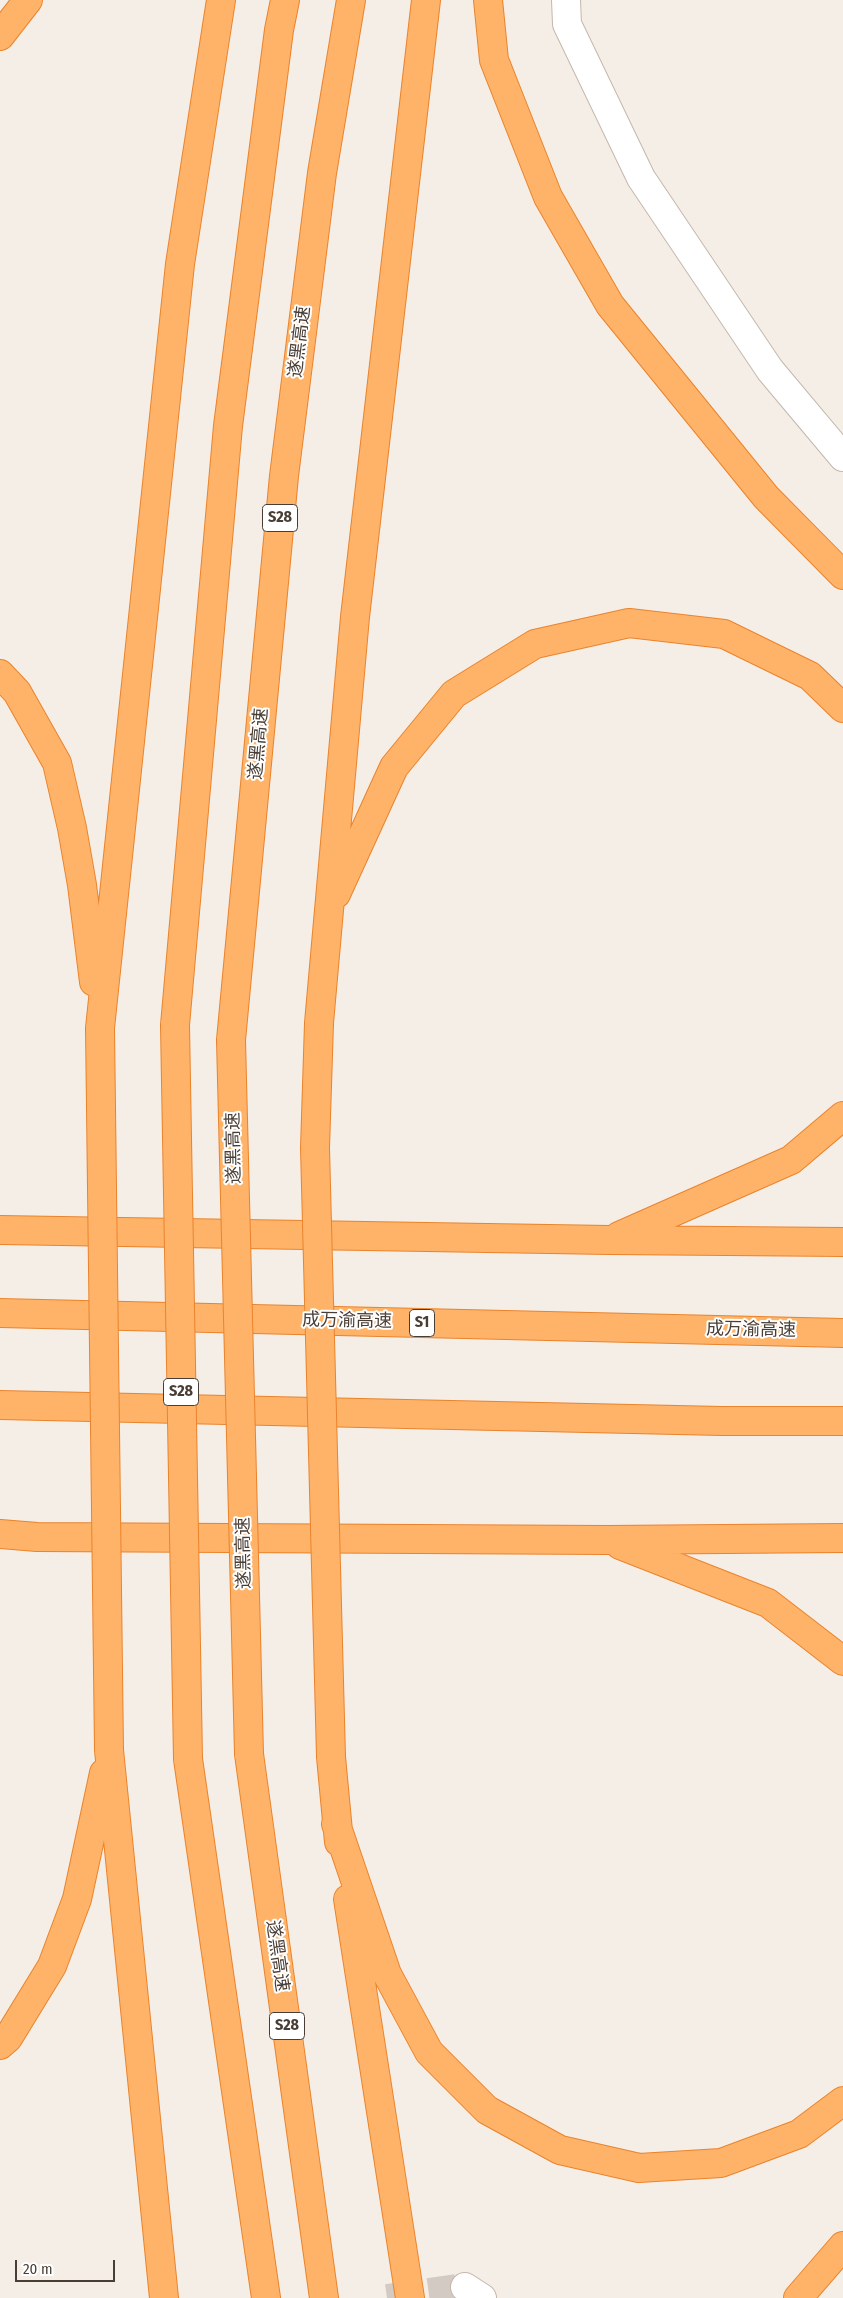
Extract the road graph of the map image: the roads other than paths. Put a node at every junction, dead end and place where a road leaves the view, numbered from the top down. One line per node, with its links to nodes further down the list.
1 (28, 0): 8 (highway)
2 (222, 0): 14 (highway)
3 (285, 0): 33 (highway, S28, bridge)
4 (350, 0): 34 (highway, 遂黑高速 / S28, bridge)
5 (426, 0): 13 (highway)
6 (488, 0): 10 (highway)
7 (566, 0): 9 (street)
8 (0, 36)
9 (843, 457)
10 (843, 575)
11 (0, 674): 14 (highway)
12 (843, 708): 13 (highway)
13 (327, 914): 28 (highway, bridge)
14 (100, 1028): 27 (highway, bridge)
15 (843, 1116): 17 (highway)
16 (0, 1230): 17 (highway)
17 (609, 1240): 18 (highway)
18 (843, 1242)
19 (0, 1313): 20 (highway, 成万渝高速 / S1)
20 (843, 1332)
21 (0, 1405): 22 (highway)
22 (843, 1421)
23 (0, 1534): 25 (highway)
24 (843, 1538): 25 (highway)
25 (607, 1540): 26 (highway)
26 (843, 1661)
27 (110, 1750): 29 (highway); 32 (highway)
28 (336, 1824): 30 (highway); 35 (highway)
29 (0, 2045)
30 (843, 2101)
31 (843, 2246): 36 (highway)
32 (164, 2298)
33 (266, 2298)
34 (324, 2298)
35 (410, 2298)
36 (798, 2298)

